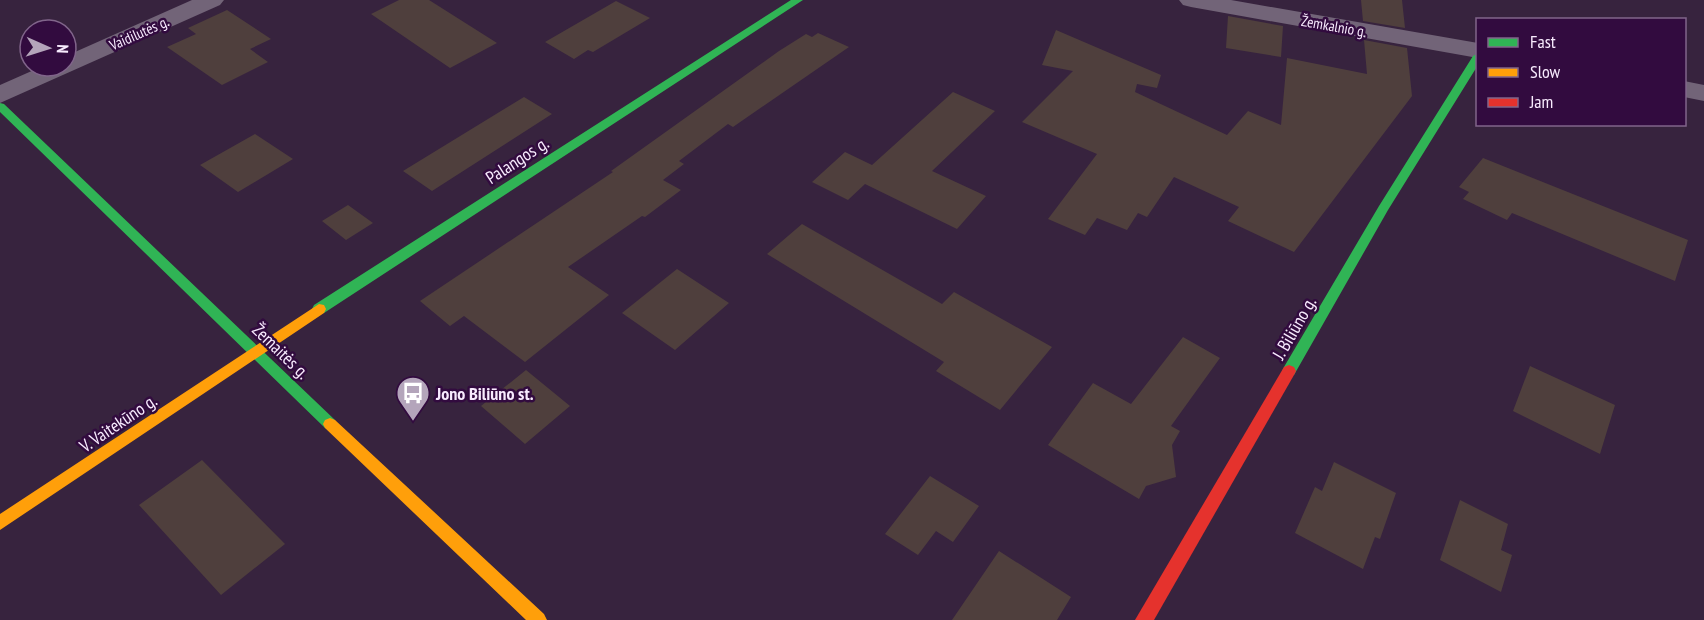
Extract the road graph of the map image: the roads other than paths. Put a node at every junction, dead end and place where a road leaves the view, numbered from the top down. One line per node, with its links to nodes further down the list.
1 (212, 0): 6 (street, Vaidilutės g.)
2 (798, 0): 12 (street, Palangos g.)
3 (1191, 0): 4 (street, Žemkalnio g.)
4 (1476, 51)
5 (1476, 59): 15 (street, J. Biliūno g.)
6 (78, 60)
7 (38, 78): 10 (street, Vaidilutės g.)
8 (1686, 89): 9 (street)
9 (1704, 93)
10 (0, 95)
11 (0, 106): 12 (street, Žemaitės g.)
12 (255, 352): 13 (street, V. Vaitekūno g.); 14 (street, Žemaitės g.)
13 (0, 523)
14 (538, 620)
15 (1144, 620)

